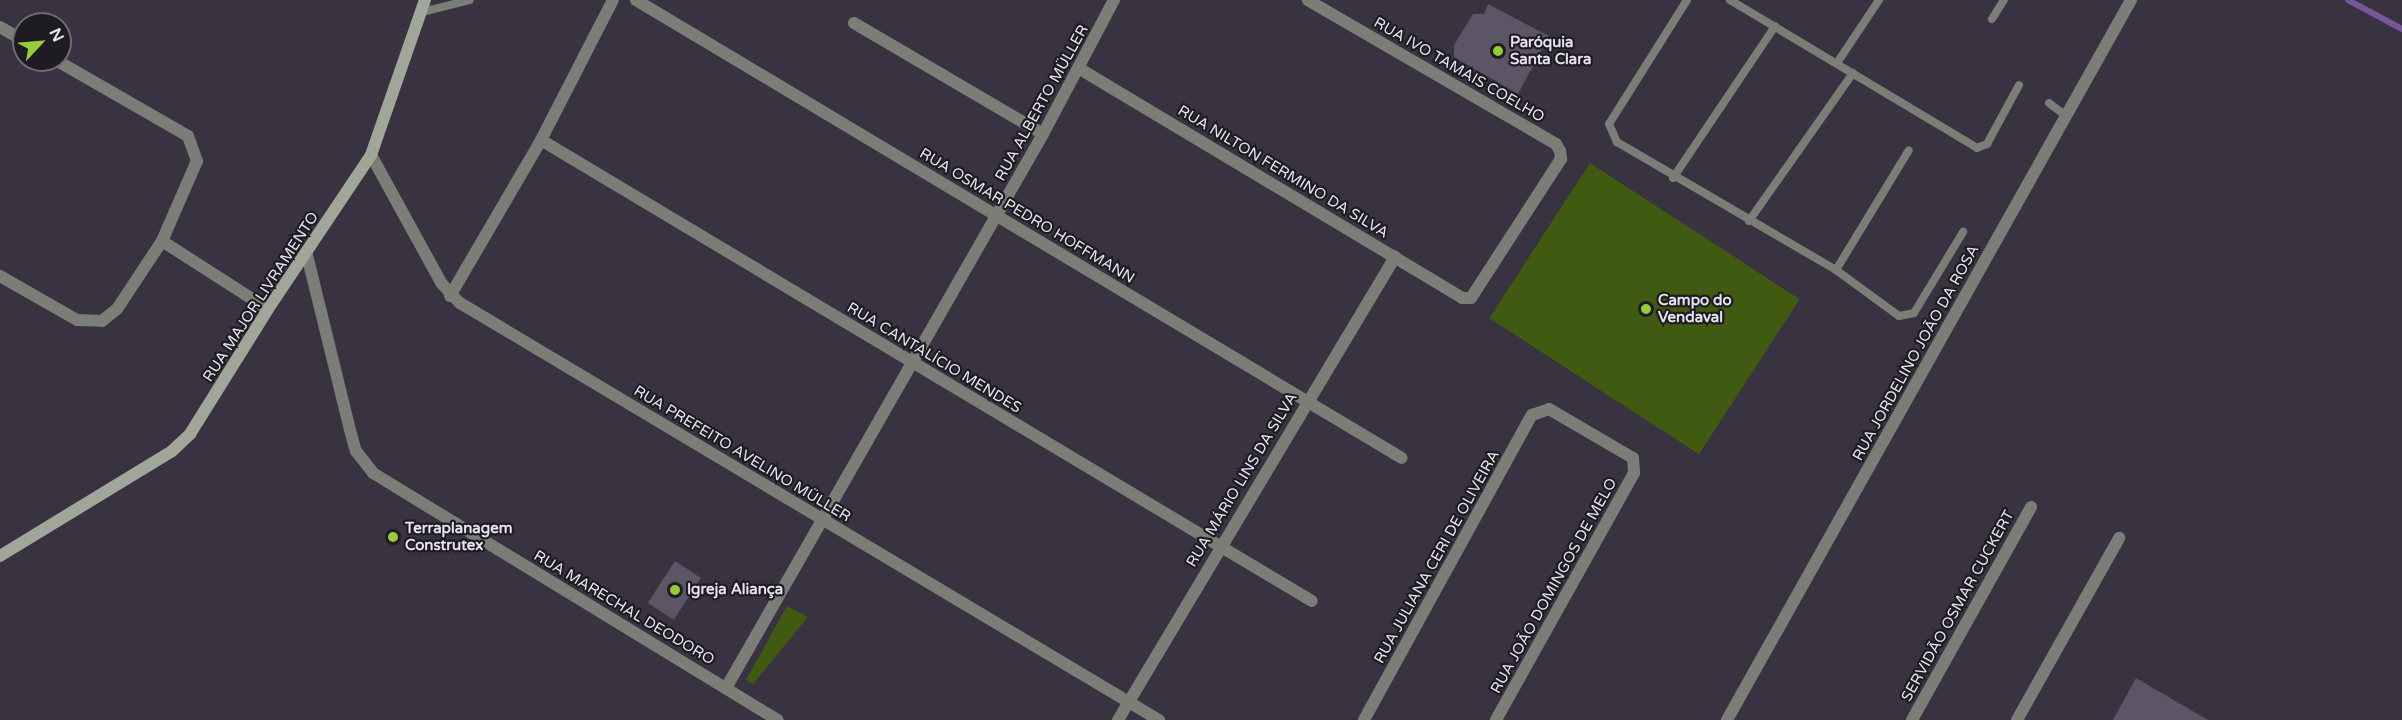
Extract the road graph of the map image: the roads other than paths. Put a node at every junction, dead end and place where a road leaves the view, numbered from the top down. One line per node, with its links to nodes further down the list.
1 (470, 0): 11 (lane)
2 (613, 0): 23 (street)
3 (636, 0): 27 (street, RUA OSMAR PEDRO HOFFMANN)
4 (1114, 0): 17 (street, RUA ALBERTO MÜLLER)
5 (1308, 0): 36 (street, RUA IVO TAMAIS COELHO)
6 (1687, 0): 26 (lane)
7 (1730, 0): 14 (lane)
8 (1879, 0): 15 (lane)
9 (2004, 0): 12 (lane)
10 (2131, 0): 21 (street, RUA JORDELINO JOÃO DA ROSA)
11 (424, 6): 25 (main road, RUA MAJOR LIVRAMENTO)
12 (1992, 19)
13 (854, 23): 22 (street)
14 (1775, 26): 15 (lane); 26 (lane)
15 (1837, 63): 18 (lane)
16 (72, 69): 30 (street)
17 (1080, 69): 22 (street, RUA ALBERTO MÜLLER); 32 (street, RUA NILTON FERMINO DA SILVA)
18 (1853, 73): 19 (lane); 28 (lane)
19 (2019, 86)
20 (2049, 103): 21 (lane)
21 (2066, 116): 55 (street, RUA JORDELINO JOÃO DA ROSA)
22 (1043, 134): 27 (street, RUA ALBERTO MÜLLER)
23 (541, 140): 35 (street); 38 (street, RUA CANTALÍCIO MENDES)
24 (1909, 150): 33 (lane)
25 (371, 155): 31 (main road, RUA MAJOR LIVRAMENTO); 35 (street, RUA PREFEITO AVELINO MÜLLER)
26 (1673, 178): 28 (lane)
27 (997, 215): 38 (street, RUA ALBERTO MÜLLER); 39 (street, RUA OSMAR PEDRO HOFFMANN)
28 (1749, 221): 33 (lane)
29 (1963, 232): 33 (lane)
30 (162, 241): 34 (street); 37 (street)
31 (307, 255): 37 (main road, RUA MAJOR LIVRAMENTO); 48 (street, RUA MARECHAL DEODORO)
32 (1395, 256): 36 (street, RUA NILTON FERMINO DA SILVA); 39 (street, RUA MÁRIO LINS DA SILVA)
33 (1836, 270)
34 (0, 276)
35 (450, 296): 43 (street, RUA PREFEITO AVELINO MÜLLER)
36 (1472, 298)
37 (267, 309): 46 (main road, RUA MAJOR LIVRAMENTO)
38 (913, 363): 43 (street, RUA ALBERTO MÜLLER); 45 (street, RUA CANTALÍCIO MENDES)
39 (1306, 400): 41 (street, RUA OSMAR PEDRO HOFFMANN); 45 (street, RUA MÁRIO LINS DA SILVA)
40 (1540, 411): 53 (street, RUA JULIANA CERI DE OLIVEIRA); 54 (street, RUA JOÃO DOMINGOS DE MELO)
41 (1402, 458)
42 (2031, 507): 56 (street, SERVIDÃO OSMAR CUCKERT)
43 (823, 520): 48 (street, RUA ALBERTO MÜLLER); 49 (street, RUA PREFEITO AVELINO MÜLLER)
44 (2119, 538): 57 (street)
45 (1220, 546): 47 (street, RUA CANTALÍCIO MENDES); 49 (street, RUA MÁRIO LINS DA SILVA)
46 (0, 556)
47 (1312, 601)
48 (726, 688): 50 (street, RUA MARECHAL DEODORO)
49 (1129, 702): 51 (street, RUA MÁRIO LINS DA SILVA); 52 (street, RUA PREFEITO AVELINO MÜLLER)
50 (778, 720)
51 (1118, 720)
52 (1159, 720)
53 (1364, 720)
54 (1496, 720)
55 (1727, 720)
56 (1912, 720)
57 (2017, 720)

